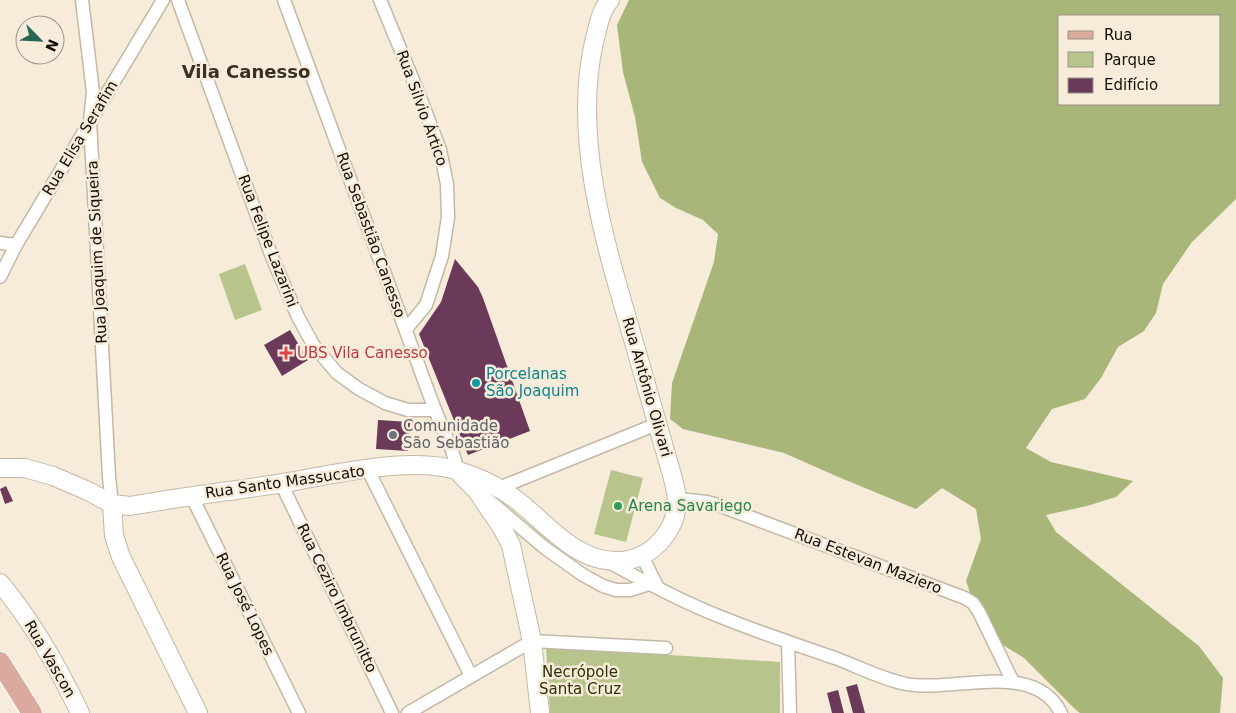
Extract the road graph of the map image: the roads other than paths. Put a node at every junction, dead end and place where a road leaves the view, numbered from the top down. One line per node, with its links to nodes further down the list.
1 (82, 0): 7 (street, Rua Joaquim de Siqueira)
2 (163, 0): 7 (street, Rua Elisa Serafim)
3 (178, 0): 12 (street, Rua Felipe Lazarini)
4 (284, 0): 11 (street, Rua Sebastião Canesso)
5 (380, 0): 11 (street, Rua Silvio Ártico)
6 (605, 2): 13 (street, Rua Antônio Olivari)
7 (90, 122): 9 (street, Rua Elisa Serafim); 22 (street, Rua Joaquim de Siqueira)
8 (0, 243): 9 (street)
9 (16, 245): 10 (street, Rua Elisa Serafim)
10 (0, 277)
11 (406, 329): 12 (street, Rua Sebastião Canesso)
12 (435, 410): 16 (street, Rua Sebastião Canesso)
13 (658, 424): 18 (street); 21 (street, Rua Antônio Olivari)
14 (0, 468): 22 (street)
15 (368, 470): 16 (street, Rua Santo Massucato); 17 (street, Rua Santo Massucato); 31 (street)
16 (458, 470): 18 (street, Rua Antônio Olivari); 19 (street)
17 (281, 483): 20 (street, Rua Santo Massucato); 39 (street, Rua Ceziro Imbrunitto)
18 (499, 488): 24 (street, Rua Antônio Olivari)
19 (477, 491): 26 (street); 27 (street)
20 (191, 495): 22 (street, Rua Santo Massucato); 38 (street, Rua José Lopes)
21 (677, 499): 23 (street, Rua Antônio Olivari); 32 (street, Rua Estevan Maziero)
22 (112, 504): 37 (street)
23 (642, 556): 24 (street, Rua Antônio Olivari); 26 (street)
24 (609, 562): 26 (street)
25 (0, 583): 36 (street, Rua Vascon)
26 (653, 586): 28 (street)
27 (532, 641): 29 (street); 31 (street); 41 (street)
28 (788, 643): 32 (street); 42 (street)
29 (666, 648)
30 (0, 662): 35 (main road)
31 (471, 676): 40 (street)
32 (1013, 682): 43 (street)
33 (0, 685): 34 (main road)
34 (18, 713)
35 (32, 713)
36 (80, 713)
37 (198, 713)
38 (299, 713)
39 (392, 713)
40 (408, 713)
41 (540, 713)
42 (790, 713)
43 (1061, 713)

